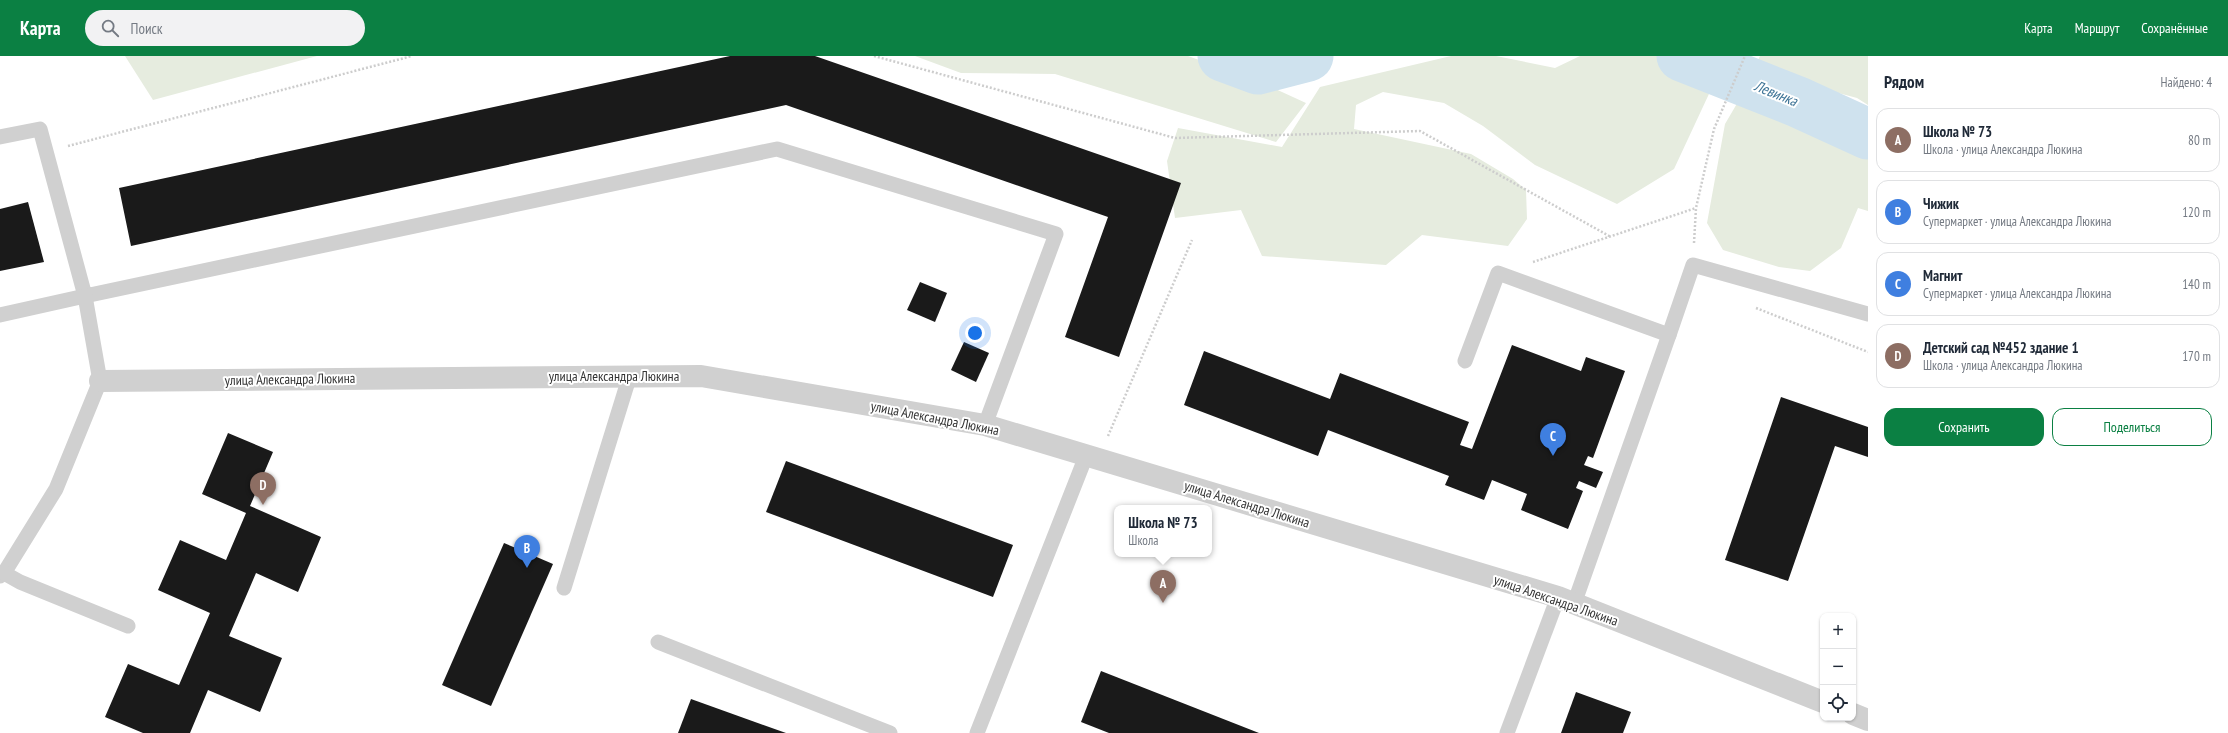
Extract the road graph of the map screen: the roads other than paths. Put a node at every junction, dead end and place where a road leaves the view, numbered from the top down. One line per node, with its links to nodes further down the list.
1 (0, 137): 2 (lane)
2 (85, 296): 4 (lane); 8 (lane); 9 (lane)
3 (1868, 314): 5 (lane)
4 (0, 315)
5 (1669, 335): 6 (lane); 13 (lane)
6 (1465, 362)
7 (630, 376): 8 (street, улица Александра Люкина); 9 (street, улица Александра Люкина); 12 (lane)
8 (100, 381): 11 (lane)
9 (985, 425): 10 (street, улица Александра Люкина)
10 (1092, 458): 13 (street, улица Александра Люкина); 20 (lane)
11 (2, 574): 14 (lane)
12 (564, 588)
13 (1566, 600): 16 (street, улица Александра Люкина); 21 (lane)
14 (128, 626)
15 (658, 642): 19 (lane)
16 (1820, 701)
17 (1856, 715): 18 (street)
18 (1868, 720)
19 (890, 733)
20 (977, 733)
21 (1507, 733)

